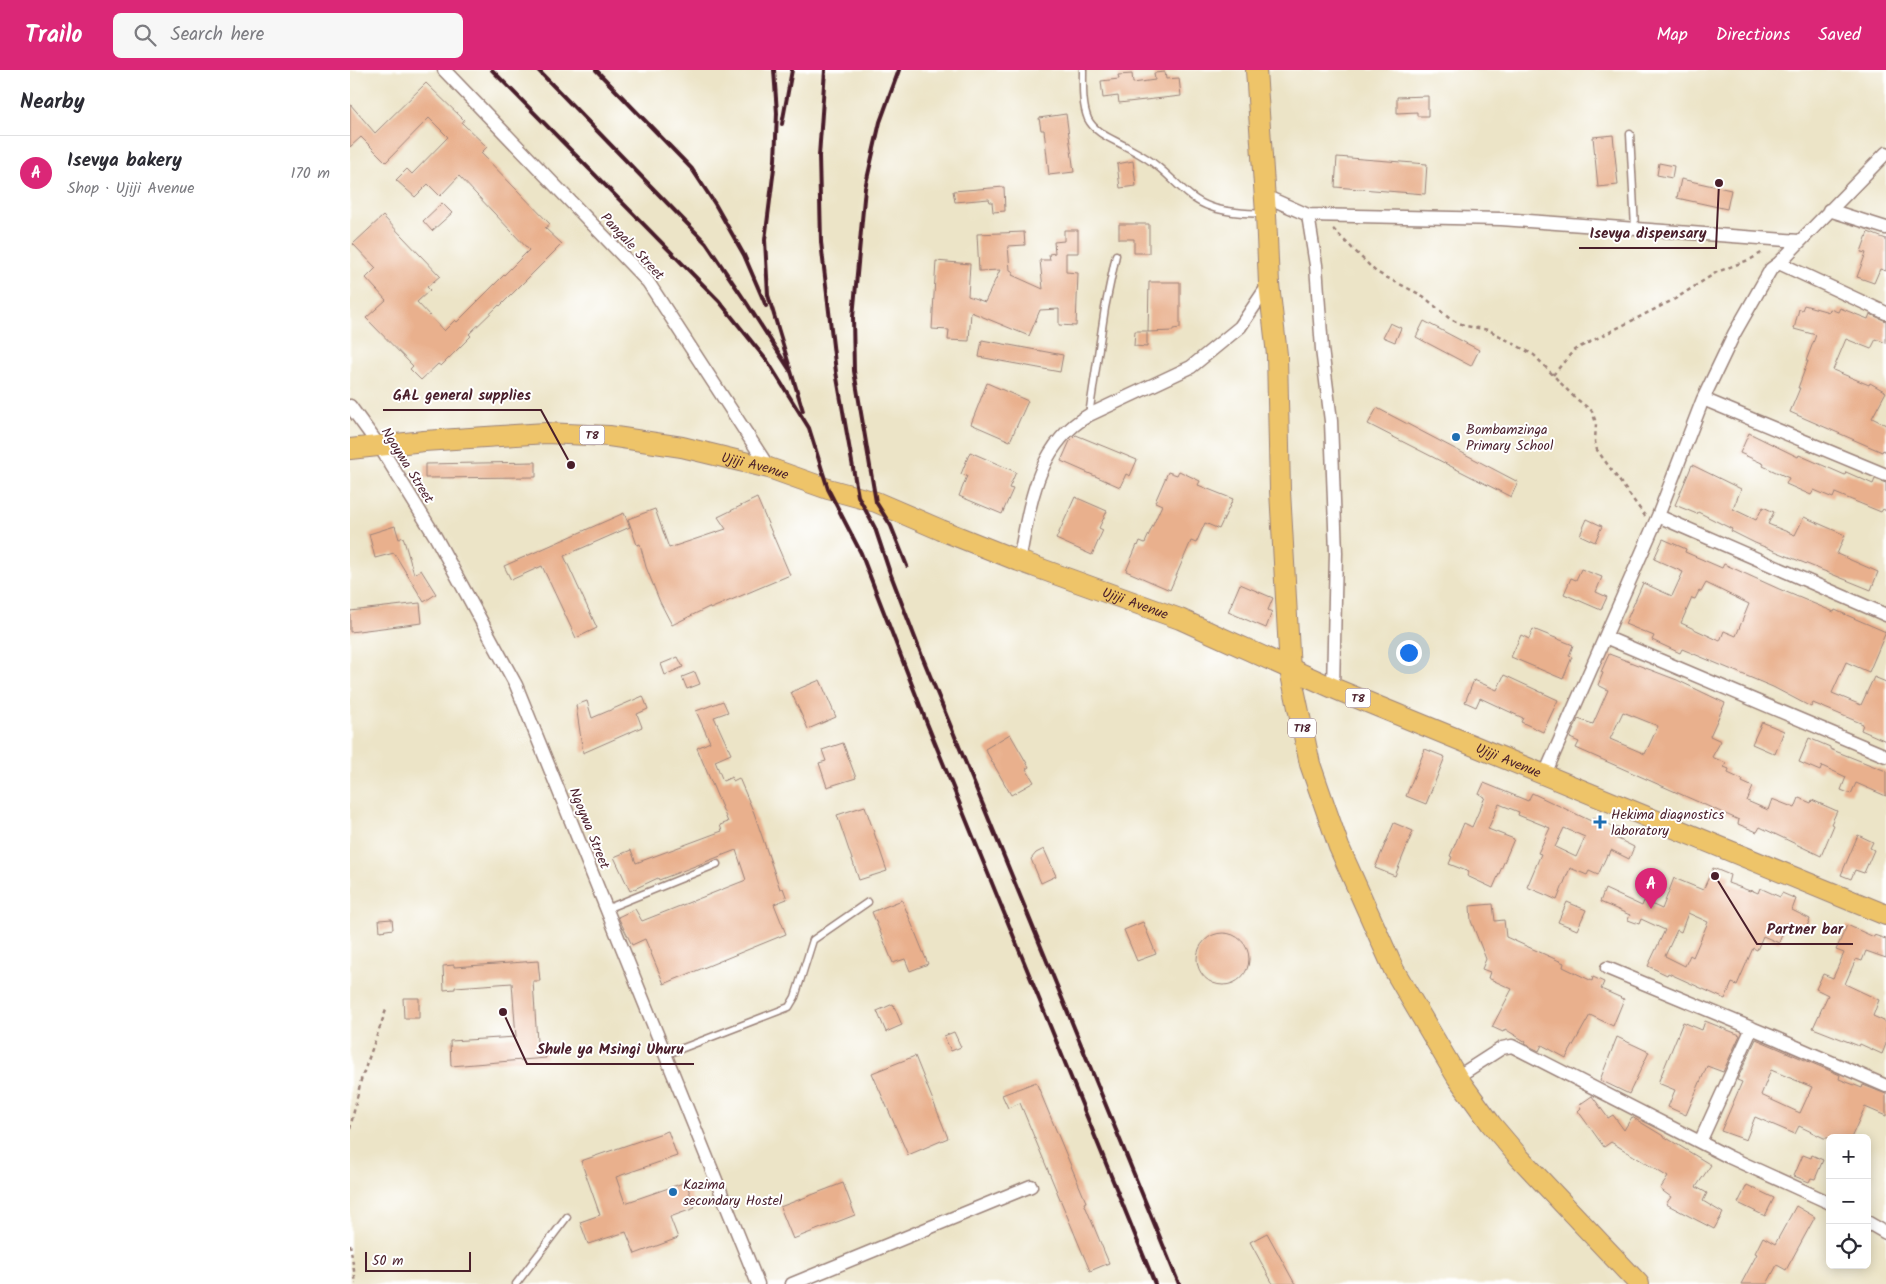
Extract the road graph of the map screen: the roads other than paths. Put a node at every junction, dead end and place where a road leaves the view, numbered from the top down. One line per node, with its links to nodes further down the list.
1 (444, 70): 21 (street, Pangale Street)
2 (1082, 70): 6 (lane)
3 (1256, 70): 6 (highway, T18)
4 (1630, 134): 9 (lane)
5 (1886, 153): 7 (street)
6 (1265, 205): 8 (street); 14 (highway, T18)
7 (1829, 210): 10 (street); 11 (street)
8 (1314, 215): 9 (street); 28 (street)
9 (1635, 228): 11 (street)
10 (1886, 228)
11 (1799, 241): 13 (street)
12 (1116, 255): 18 (lane)
13 (1779, 263): 15 (street); 16 (street)
14 (1269, 284): 18 (street); 27 (highway, T18)
15 (1886, 314)
16 (1703, 399): 22 (street); 23 (street)
17 (350, 406): 19 (street, Ngoywa Street)
18 (1089, 415): 24 (street)
19 (380, 447): 20 (highway, Ujiji Avenue / T8); 21 (highway, Ujiji Avenue / T8); 33 (street, Ngoywa Street)
20 (350, 449)
21 (769, 468): 24 (highway, Ujiji Avenue / T8)
22 (1886, 475)
23 (1656, 521): 25 (street); 26 (street)
24 (1019, 561): 27 (highway, Ujiji Avenue / T8)
25 (1886, 614)
26 (1605, 637): 29 (street); 30 (street)
27 (1290, 670): 28 (highway, Ujiji Avenue / T8); 38 (highway, T18)
28 (1332, 688): 30 (highway, Ujiji Avenue / T8)
29 (1886, 756)
30 (1545, 774): 34 (highway, Ujiji Avenue / T8)
31 (717, 864): 33 (lane)
32 (868, 902): 37 (lane)
33 (606, 908): 37 (street, Ngoywa Street)
34 (1886, 915)
35 (1607, 968): 36 (street)
36 (1752, 1028): 39 (street); 40 (street)
37 (665, 1055): 47 (street, Ngoywa Street)
38 (1457, 1077): 40 (street); 49 (highway, T18)
39 (1886, 1086)
40 (1700, 1142): 42 (street)
41 (1032, 1186): 48 (street)
42 (1826, 1202)
43 (568, 1217): 46 (lane)
44 (1870, 1224): 45 (street)
45 (1886, 1233)
46 (516, 1284)
47 (758, 1284)
48 (792, 1284)
49 (1640, 1284)

